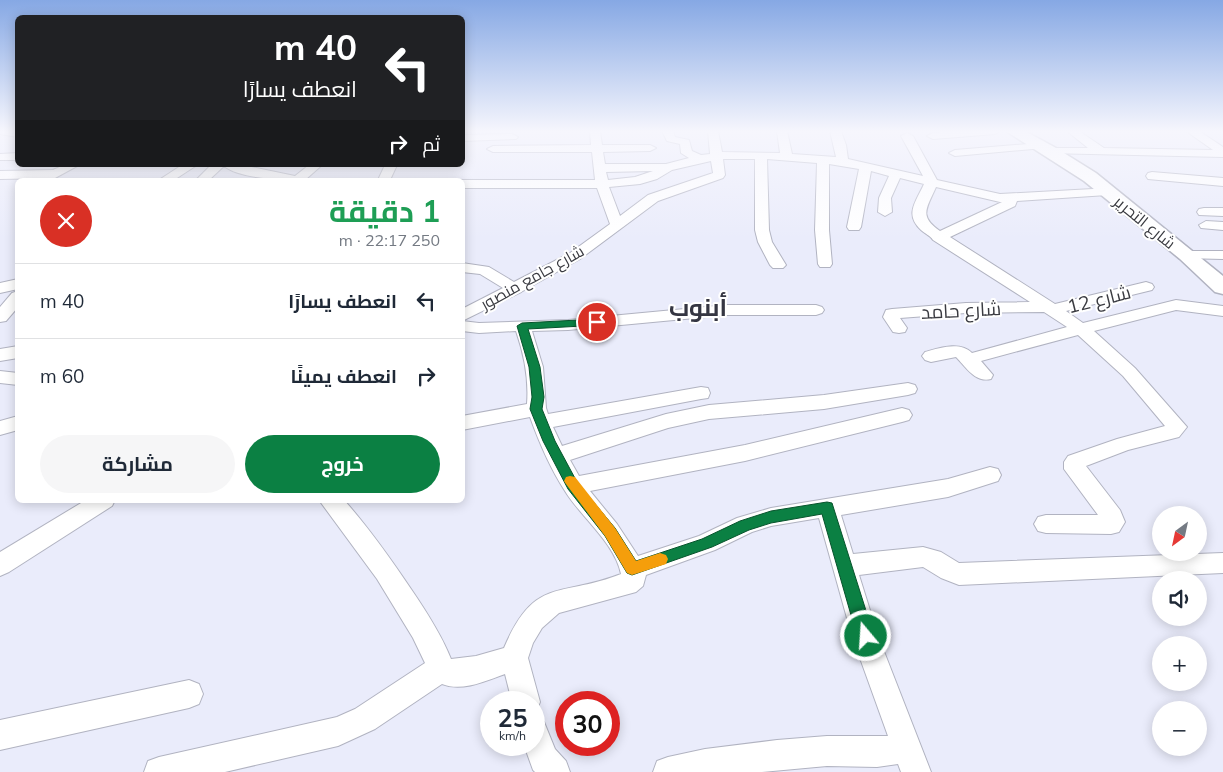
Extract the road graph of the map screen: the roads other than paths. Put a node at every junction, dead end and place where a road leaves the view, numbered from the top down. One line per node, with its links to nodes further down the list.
1 (69, 167): 20 (street)
2 (187, 167): 21 (street)
3 (216, 167): 22 (street)
4 (239, 167): 19 (street)
5 (269, 167): 19 (street)
6 (313, 167): 24 (street)
7 (633, 167): 16 (street)
8 (666, 167): 29 (street)
9 (719, 167): 35 (street, شارع جامع منصور)
10 (761, 167): 42 (street)
11 (823, 167): 41 (street)
12 (866, 167): 37 (street)
13 (870, 167): 18 (street)
14 (924, 167): 26 (street)
15 (1076, 167): 30 (street, شارع التحرير)
16 (600, 168): 29 (street)
17 (1152, 168): 25 (street)
18 (896, 173): 26 (street); 33 (street)
19 (260, 174): 23 (street)
20 (0, 175)
21 (168, 178)
22 (204, 178)
23 (285, 178)
24 (300, 178)
25 (1196, 179): 27 (street); 31 (street)
26 (932, 181): 32 (street); 38 (street)
27 (1223, 182)
28 (465, 184): 29 (street)
29 (602, 184): 35 (street)
30 (1107, 191): 32 (street); 39 (street, شارع التحرير)
31 (1223, 195)
32 (1011, 198): 38 (street)
33 (885, 212)
34 (1223, 212): 36 (street)
35 (616, 225): 48 (street, شارع جامع منصور)
36 (1223, 226)
37 (854, 227)
38 (938, 237): 50 (street)
39 (1187, 255): 40 (street); 46 (street, شارع التحرير)
40 (1223, 255)
41 (825, 264)
42 (778, 265)
43 (465, 267): 48 (street)
44 (15, 285): 47 (street)
45 (1146, 287): 50 (street, شارع 12)
46 (1223, 287)
47 (0, 288)
48 (515, 289): 53 (street, شارع جامع منصور)
49 (15, 299): 54 (street)
50 (1050, 308): 57 (street, شارع حامد); 58 (street)
51 (816, 310): 56 (street)
52 (1223, 311): 58 (street)
53 (465, 314)
54 (0, 316)
55 (465, 326): 56 (street)
56 (522, 326): 69 (street)
57 (899, 328)
58 (1083, 330): 62 (street); 79 (street)
59 (15, 352): 60 (street)
60 (0, 355)
61 (931, 356): 62 (street)
62 (969, 359): 63 (street)
63 (984, 374)
64 (0, 376): 65 (street)
65 (15, 378)
66 (908, 388): 73 (street)
67 (701, 393): 69 (street)
68 (902, 415): 75 (street)
69 (539, 416): 70 (street); 73 (street)
70 (465, 423)
71 (15, 424): 72 (street)
72 (0, 428)
73 (557, 456): 75 (street)
74 (990, 475): 78 (street)
75 (573, 486): 83 (street)
76 (99, 503): 81 (street)
77 (333, 503): 85 (street)
78 (827, 507): 82 (street); 83 (street)
79 (1046, 524)
80 (1223, 563): 82 (street)
81 (0, 565)
82 (844, 566): 90 (street)
83 (632, 569): 84 (street)
84 (514, 658): 85 (street); 86 (street)
85 (440, 669): 91 (street)
86 (523, 691)
87 (189, 694): 88 (street)
88 (0, 735)
89 (543, 756): 92 (street)
90 (912, 760): 93 (street)
91 (159, 772)
92 (555, 772)
93 (668, 772)

